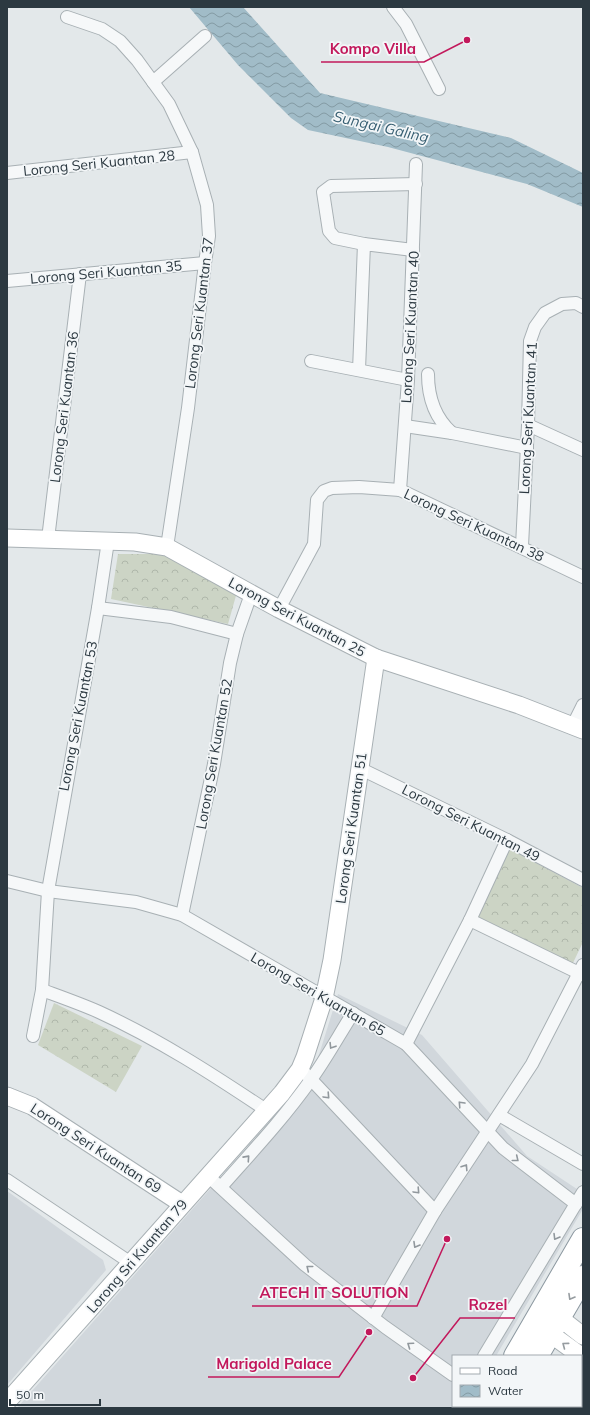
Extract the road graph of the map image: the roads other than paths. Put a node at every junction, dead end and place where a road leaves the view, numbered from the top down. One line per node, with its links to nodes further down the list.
1 (393, 7): 5 (street)
2 (67, 17): 4 (street, Lorong Seri Kuantan 37)
3 (205, 36): 4 (street)
4 (153, 82): 6 (street, Lorong Seri Kuantan 37)
5 (439, 89)
6 (192, 152): 8 (street, Lorong Seri Kuantan 28); 12 (street, Lorong Seri Kuantan 37)
7 (416, 164): 9 (street, Lorong Seri Kuantan 40)
8 (7, 173)
9 (416, 184): 10 (street); 11 (street, Lorong Seri Kuantan 40)
10 (364, 244): 11 (street); 17 (street)
11 (413, 250): 19 (street, Lorong Seri Kuantan 40)
12 (205, 264): 13 (street, Lorong Seri Kuantan 35); 30 (street, Lorong Seri Kuantan 37)
13 (80, 274): 14 (street, Lorong Seri Kuantan 35); 27 (street, Lorong Seri Kuantan 36)
14 (7, 281)
15 (583, 306): 20 (street, Lorong Seri Kuantan 41)
16 (311, 361): 17 (street)
17 (359, 370): 19 (street)
18 (428, 374): 22 (street)
19 (408, 380): 21 (street, Lorong Seri Kuantan 40)
20 (528, 425): 23 (street, Lorong Seri Kuantan 41); 24 (street)
21 (405, 426): 22 (street); 25 (street, Lorong Seri Kuantan 40)
22 (452, 433): 23 (street)
23 (527, 448): 29 (street, Lorong Seri Kuantan 41)
24 (583, 450)
25 (400, 490): 29 (street, Lorong Seri Kuantan 38); 34 (street, Lorong Seri Kuantan 38)
26 (7, 538): 27 (street, Lorong Seri Kuantan 25)
27 (48, 539): 28 (street, Lorong Seri Kuantan 25)
28 (108, 541): 30 (street, Lorong Seri Kuantan 25); 33 (street, Lorong Seri Kuantan 53)
29 (522, 546): 31 (street, Lorong Seri Kuantan 38)
30 (167, 547): 32 (street, Lorong Seri Kuantan 25)
31 (583, 577)
32 (250, 594): 34 (street, Lorong Seri Kuantan 25); 35 (street, Lorong Seri Kuantan 52)
33 (98, 608): 35 (street); 43 (street, Lorong Seri Kuantan 53)
34 (279, 609): 36 (street, Lorong Seri Kuantan 25)
35 (237, 634): 44 (street, Lorong Seri Kuantan 52)
36 (376, 658): 38 (street, Lorong Seri Kuantan 25); 39 (street, Lorong Seri Kuantan 51)
37 (583, 705): 38 (street)
38 (578, 727)
39 (359, 768): 40 (street, Lorong Seri Kuantan 49); 48 (street, Lorong Seri Kuantan 51)
40 (507, 840): 41 (street, Lorong Seri Kuantan 49); 45 (street)
41 (583, 880)
42 (7, 881): 43 (street, Lorong Seri Kuantan 65)
43 (48, 891): 44 (street, Lorong Seri Kuantan 65); 47 (street, Lorong Seri Kuantan 53)
44 (182, 915): 48 (street, Lorong Seri Kuantan 65)
45 (470, 920): 46 (street); 51 (street)
46 (582, 971): 55 (street)
47 (42, 990): 50 (street, Lorong Seri Kuantan 53); 54 (street)
48 (324, 998): 49 (street, Lorong Seri Kuantan 65); 52 (street, Lorong Seri Kuantan 51)
49 (353, 1013): 51 (street, Lorong Seri Kuantan 65); 52 (street, one-way to 52)
50 (33, 1036)
51 (406, 1044): 56 (street, Lorong Seri Kuantan 65, one-way to 51)
52 (306, 1074): 54 (street, Lorong Sri Kuantan 79); 60 (street, one-way to 52); 64 (street, one-way to 64)
53 (7, 1096): 62 (street, Lorong Seri Kuantan 69)
54 (266, 1110): 58 (street, Lorong Sri Kuantan 79)
55 (499, 1115): 56 (street); 57 (street)
56 (487, 1133): 63 (street, Lorong Seri Kuantan 65, one-way to 63); 64 (street, one-way to 56)
57 (583, 1164)
58 (207, 1175): 60 (street); 62 (street, Lorong Sri Kuantan 79)
59 (7, 1180): 66 (street)
60 (221, 1187): 68 (street, one-way to 60)
61 (583, 1192): 63 (street)
62 (182, 1204): 66 (street, Lorong Sri Kuantan 79)
63 (576, 1204): 71 (street, one-way to 71)
64 (435, 1211): 68 (street, one-way to 68)
65 (583, 1239): 69 (highway)
66 (131, 1263): 76 (street, Lorong Sri Kuantan 79)
67 (583, 1277): 69 (highway, one-way to 69)
68 (373, 1318): 75 (street, one-way to 68)
69 (547, 1320): 70 (street); 72 (highway); 73 (highway); 74 (street, one-way to 69)
70 (583, 1336)
71 (485, 1355)
72 (516, 1355)
73 (537, 1355)
74 (580, 1355)
75 (452, 1374)
76 (7, 1402)

